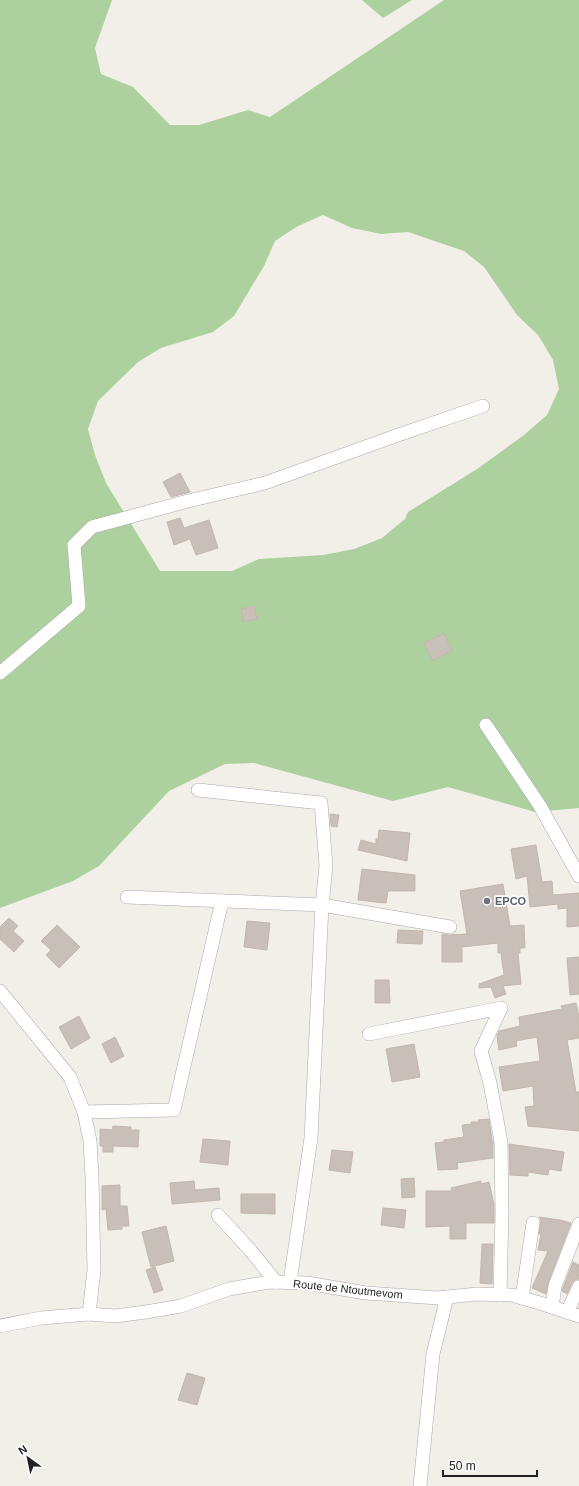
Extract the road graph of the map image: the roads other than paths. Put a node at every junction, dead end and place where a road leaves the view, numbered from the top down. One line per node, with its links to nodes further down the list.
1 (484, 406): 2 (street)
2 (0, 672)
3 (486, 725): 5 (street)
4 (198, 790): 8 (street)
5 (579, 876)
6 (127, 897): 7 (street)
7 (222, 901): 8 (street); 12 (street)
8 (322, 906): 9 (street); 17 (street)
9 (450, 927)
10 (0, 991): 12 (street)
11 (369, 1034): 19 (street)
12 (84, 1112): 23 (street)
13 (218, 1215): 16 (street)
14 (533, 1223): 21 (street)
15 (579, 1224): 22 (street)
16 (276, 1282): 17 (street, Route de Ntoutmevom); 23 (street, Route de Ntoutmevom)
17 (290, 1282): 20 (street, Route de Ntoutmevom)
18 (579, 1288): 24 (street)
19 (500, 1295): 20 (street, Route de Ntoutmevom); 21 (street, Route de Ntoutmevom)
20 (447, 1297): 26 (street)
21 (522, 1298): 22 (street, Route de Ntoutmevom)
22 (552, 1307): 24 (street, Route de Ntoutmevom)
23 (89, 1314): 25 (street, Route de Ntoutmevom)
24 (573, 1314)
25 (0, 1326)
26 (420, 1486)

